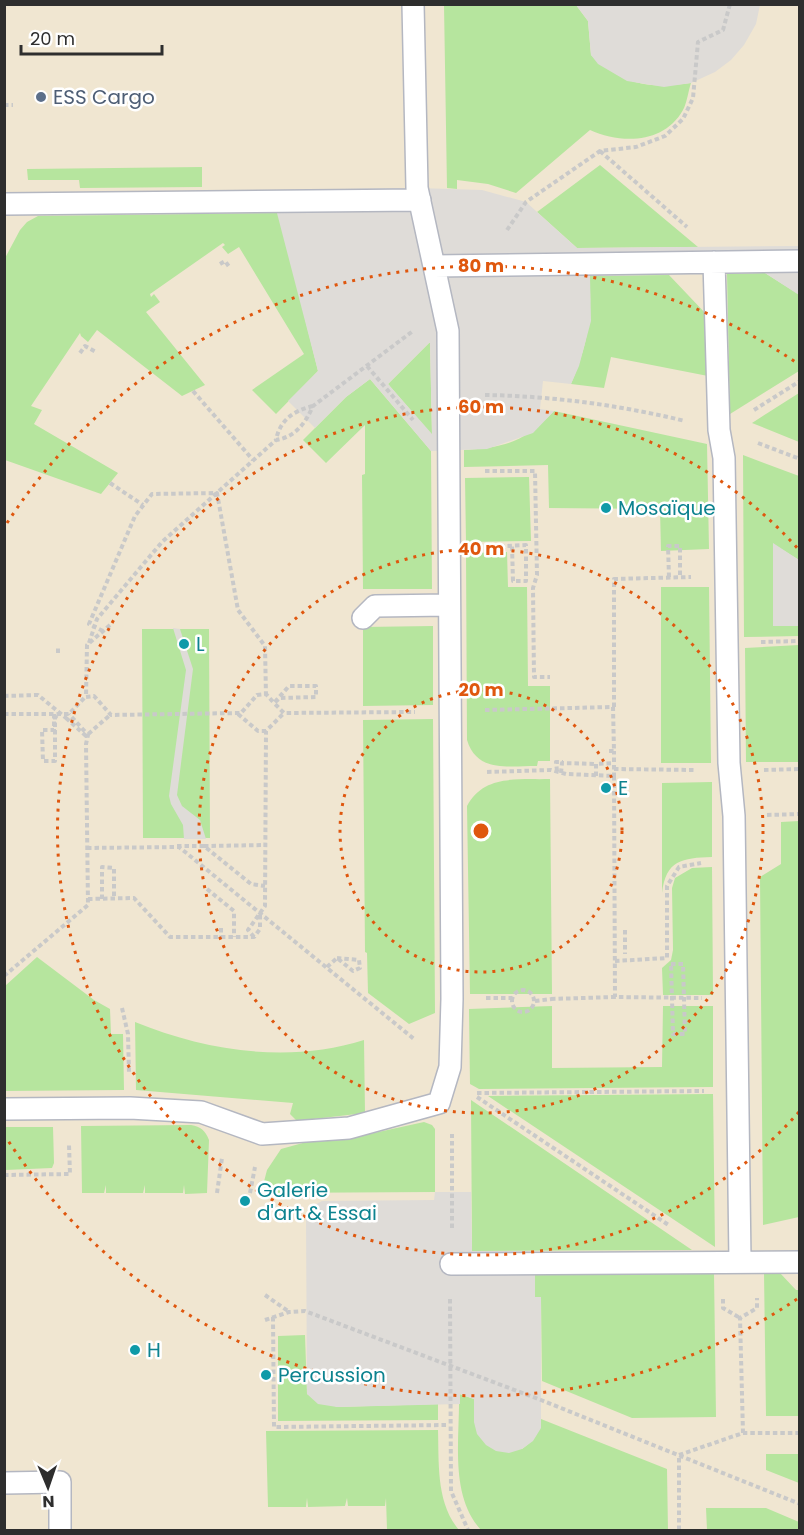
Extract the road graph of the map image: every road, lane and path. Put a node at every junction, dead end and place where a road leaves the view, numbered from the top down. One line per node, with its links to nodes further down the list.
1 (413, 4): 6 (lane)
2 (730, 4): 5 (path)
3 (4, 105): 4 (path)
4 (13, 105)
5 (600, 151): 7 (path); 9 (path)
6 (420, 200): 8 (lane); 13 (lane)
7 (526, 202)
8 (4, 204)
9 (678, 219)
10 (800, 261): 11 (lane)
11 (714, 262): 13 (lane); 101 (lane)
12 (220, 264): 14 (path)
13 (434, 266): 15 (lane)
14 (230, 267)
15 (442, 309): 18 (path); 21 (lane)
16 (96, 352): 17 (path)
17 (80, 353)
18 (367, 366): 22 (path); 25 (path)
19 (800, 381): 23 (path)
20 (193, 391): 27 (path)
21 (448, 394): 24 (path); 28 (lane)
22 (313, 406): 26 (path); 26 (path)
23 (752, 411)
24 (651, 413)
25 (420, 429)
26 (276, 440): 27 (path)
27 (253, 460): 30 (path)
28 (448, 472): 37 (path); 38 (lane)
29 (110, 483): 31 (path)
30 (217, 493): 31 (path); 45 (path); 47 (path)
31 (143, 505): 47 (path)
32 (669, 577): 33 (path); 33 (path); 34 (path)
33 (680, 577): 34 (path); 35 (path)
34 (661, 578): 61 (path)
35 (688, 578)
36 (526, 581): 36 (path); 37 (path)
37 (535, 582): 44 (path)
38 (449, 606): 39 (lane); 103 (lane)
39 (367, 608)
40 (800, 641): 41 (path)
41 (756, 642)
42 (58, 646): 43 (path)
43 (58, 653)
44 (550, 677)
45 (266, 695): 48 (path); 56 (path)
46 (4, 696): 50 (path)
47 (86, 697): 57 (path); 58 (path)
48 (274, 704): 48 (path); 51 (path); 56 (path)
49 (550, 708): 61 (path)
50 (60, 712): 55 (path); 58 (path)
51 (283, 713): 52 (path); 53 (path); 59 (path)
52 (366, 713)
53 (384, 713)
54 (4, 714): 55 (path)
55 (54, 714): 58 (path)
56 (241, 714): 57 (path); 59 (path)
57 (110, 715): 60 (path)
58 (67, 716): 60 (path)
59 (266, 731): 72 (path)
60 (87, 736): 75 (path)
61 (614, 751): 63 (path); 69 (path)
62 (595, 763): 63 (path); 67 (path); 68 (path); 69 (path)
63 (614, 763): 64 (path)
64 (614, 769): 65 (path); 69 (path)
65 (695, 770)
66 (501, 771): 67 (path)
67 (556, 771): 68 (path)
68 (596, 776): 69 (path)
69 (614, 776): 90 (path); 94 (path)
70 (800, 814): 71 (path)
71 (782, 815)
72 (266, 845): 73 (path); 74 (path); 77 (path); 82 (path)
73 (204, 846): 74 (path); 77 (path)
74 (180, 847): 75 (path); 82 (path)
75 (88, 848): 79 (path); 80 (path)
76 (710, 863): 90 (path)
77 (265, 886): 82 (path)
78 (207, 889): 86 (path)
79 (88, 898): 80 (path); 93 (path)
80 (96, 899): 81 (path); 81 (path)
81 (102, 899): 85 (path)
82 (261, 913): 87 (path); 87 (path); 91 (path); 92 (path)
83 (221, 928): 85 (path)
84 (625, 930): 88 (path)
85 (222, 937): 86 (path)
86 (234, 937): 87 (path)
87 (254, 937)
88 (625, 954)
89 (337, 958): 89 (path); 91 (path)
90 (615, 961): 95 (path)
91 (332, 963): 92 (path)
92 (328, 969): 99 (path)
93 (4, 976)
94 (615, 997): 95 (path); 96 (path)
95 (583, 998): 97 (path)
96 (684, 998): 96 (path)
97 (535, 1001): 97 (path)
98 (122, 1008): 100 (path)
99 (402, 1030)
100 (130, 1078)
101 (738, 1091): 102 (path); 110 (lane)
102 (471, 1093)
103 (4, 1109)
104 (506, 1116): 109 (path)
105 (69, 1139): 107 (path)
106 (453, 1144): 108 (path)
107 (4, 1175)
108 (453, 1192)
109 (666, 1224)
110 (740, 1262): 111 (lane); 112 (lane)
111 (800, 1262)
112 (451, 1264): 120 (path)
113 (265, 1295): 116 (path)
114 (723, 1308): 118 (path)
115 (757, 1308): 118 (path)
116 (289, 1312): 117 (path); 120 (path)
117 (273, 1317): 119 (path); 121 (path)
118 (740, 1318): 122 (path)
119 (265, 1320)
120 (449, 1366): 121 (path); 124 (path)
121 (449, 1425): 128 (path)
122 (743, 1433): 123 (path); 124 (path)
123 (800, 1433)
124 (679, 1455): 126 (path); 129 (path)
125 (4, 1483): 127 (lane)
126 (800, 1504)
127 (60, 1530)
128 (468, 1530)
129 (679, 1530)

